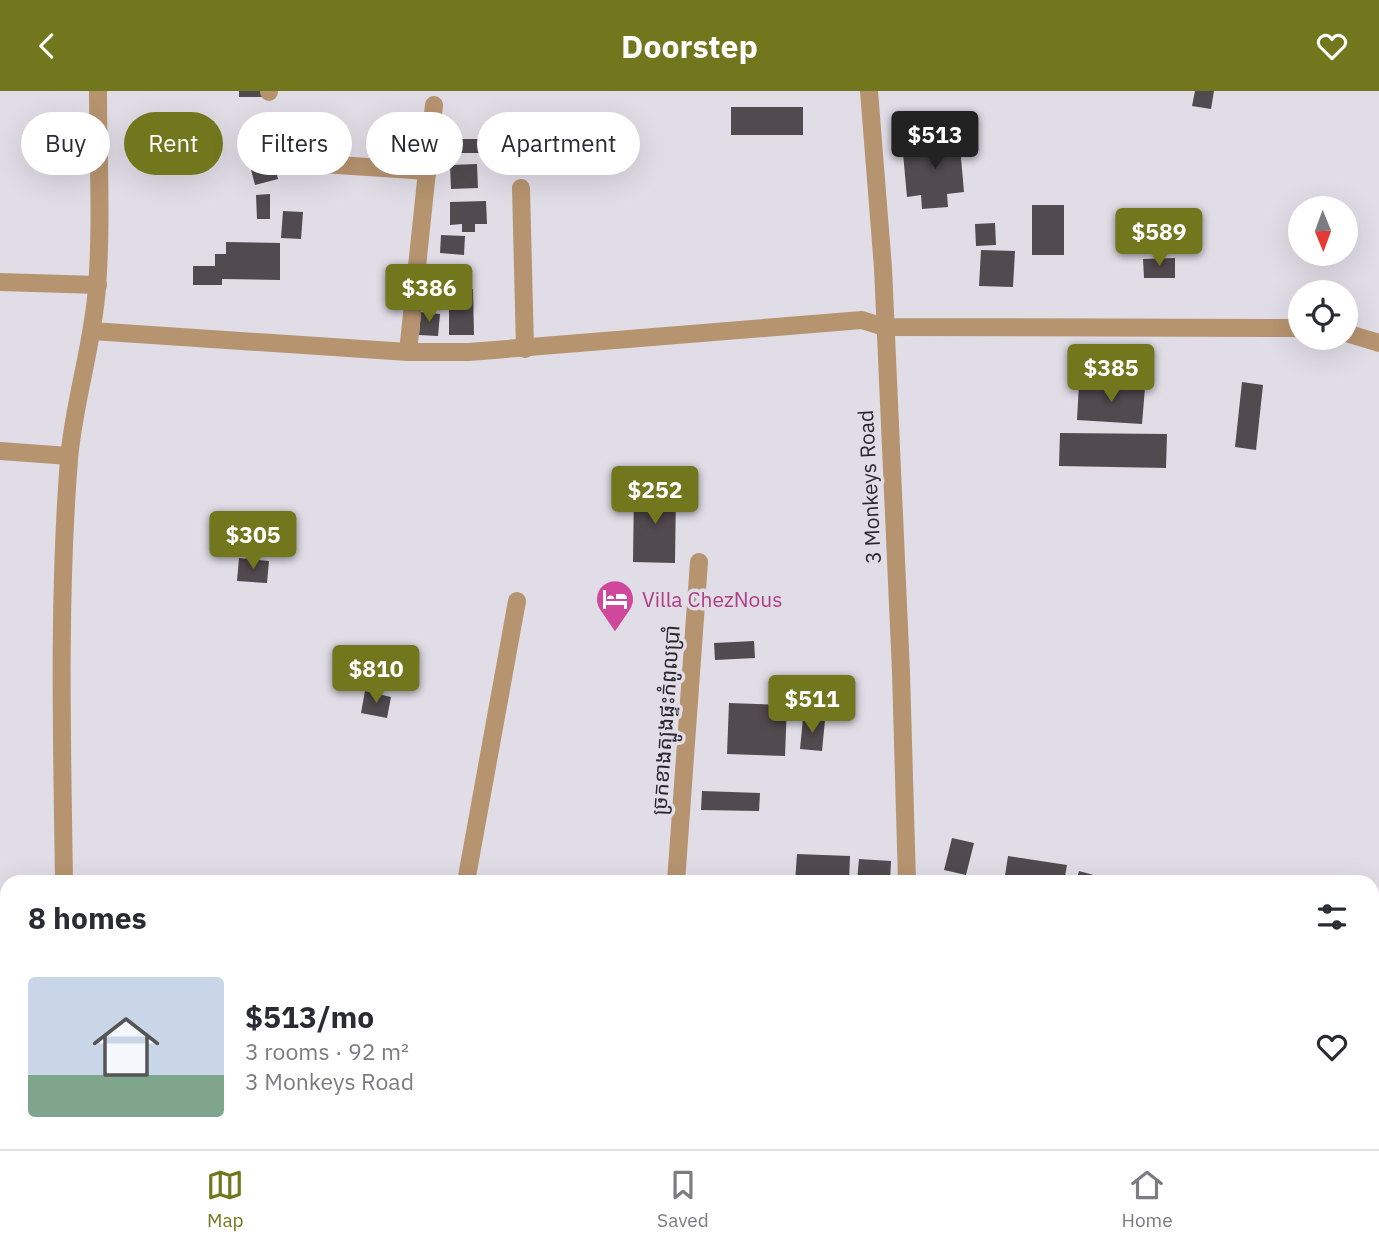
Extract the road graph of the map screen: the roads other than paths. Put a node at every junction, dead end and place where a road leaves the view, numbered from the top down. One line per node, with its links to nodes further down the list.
1 (98, 91): 8 (street)
2 (869, 91): 9 (street, 3 Monkeys Road)
3 (434, 105): 4 (street)
4 (433, 112)
5 (428, 175): 15 (street)
6 (521, 188): 14 (street)
7 (0, 282): 8 (street)
8 (98, 285): 11 (street)
9 (884, 327): 10 (street); 14 (street); 23 (street, 3 Monkeys Road)
10 (1288, 328)
11 (92, 331): 15 (street); 17 (street)
12 (1358, 337): 13 (street)
13 (1379, 344)
14 (525, 349): 15 (street)
15 (408, 352)
16 (0, 451): 17 (street)
17 (69, 456): 20 (street)
18 (699, 562): 22 (street, ច្រកខាងត្បូងផ្ទះកំពូលប្រាំ)
19 (517, 601): 21 (street)
20 (64, 875)
21 (467, 875)
22 (677, 875)
23 (907, 875)

